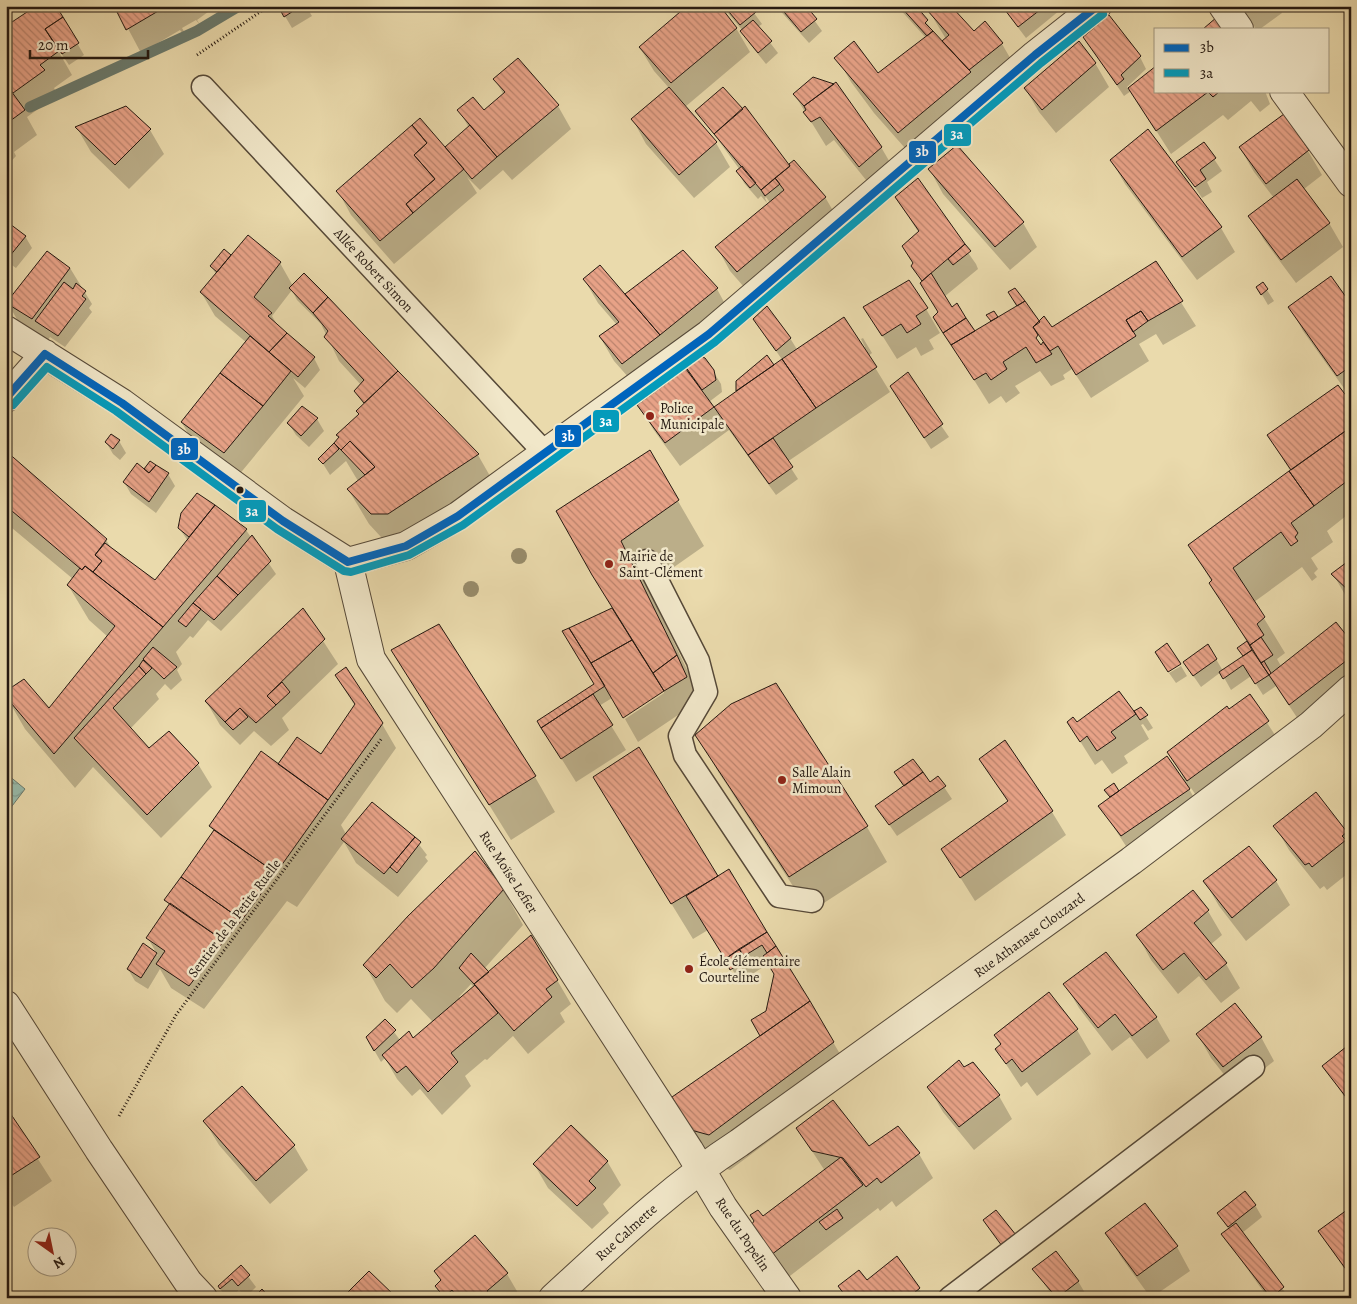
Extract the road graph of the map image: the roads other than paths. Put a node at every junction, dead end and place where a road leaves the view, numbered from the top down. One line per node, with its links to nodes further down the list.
1 (1097, 6): 10 (street)
2 (1223, 6): 3 (street)
3 (1238, 28)
4 (204, 87): 10 (lane, Allée Robert Simon)
5 (1285, 92): 6 (street)
6 (1351, 183)
7 (6, 330): 8 (street)
8 (45, 354): 9 (street); 12 (street)
9 (6, 398)
10 (545, 453): 12 (street)
11 (647, 561): 14 (lane)
12 (348, 562): 17 (street, Rue Moïse Lefier)
13 (1351, 689): 17 (street, Rue Athanase Clouzard)
14 (812, 902)
15 (6, 1005): 18 (street)
16 (1252, 1067): 21 (lane)
17 (700, 1169): 19 (street, Rue Calmette); 20 (street, Rue du Popelin)
18 (203, 1298)
19 (553, 1298)
20 (786, 1298)
21 (950, 1298)

